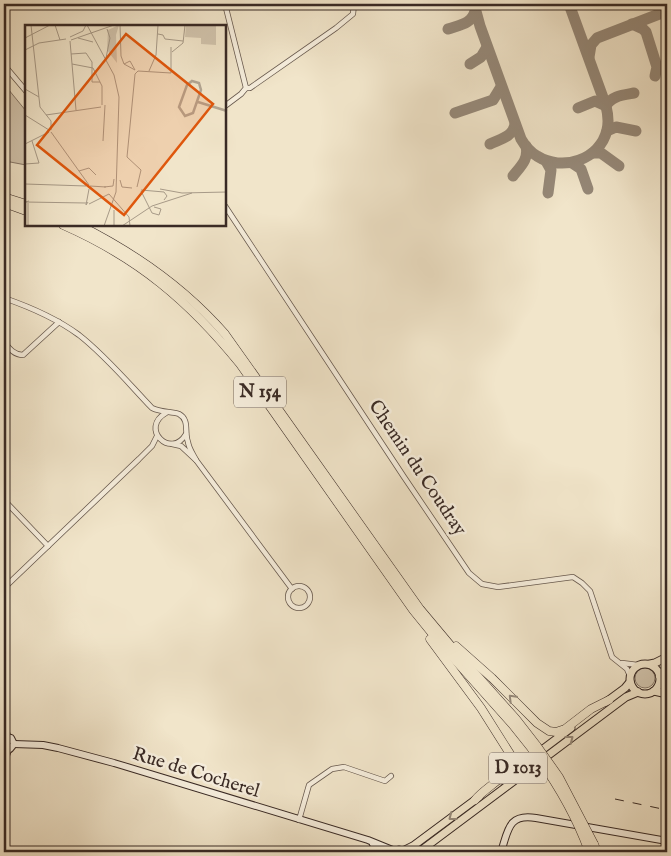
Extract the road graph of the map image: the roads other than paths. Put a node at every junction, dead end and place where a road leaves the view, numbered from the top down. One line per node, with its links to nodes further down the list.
1 (226, 4): 4 (street)
2 (354, 4): 4 (street)
3 (4, 65): 5 (street)
4 (246, 88): 6 (street)
5 (25, 90)
6 (226, 105)
7 (4, 197): 9 (highway)
8 (4, 203): 11 (highway)
9 (25, 204)
10 (226, 208): 32 (street, Chemin du Coudray)
11 (25, 211)
12 (65, 226): 30 (highway, N 154)
13 (81, 226): 29 (highway, N 154)
14 (4, 298): 15 (street)
15 (59, 322): 16 (street); 17 (street)
16 (4, 342)
17 (152, 408): 18 (street); 19 (street)
18 (168, 413): 19 (street); 20 (street)
19 (156, 423): 21 (street)
20 (186, 433): 22 (street); 24 (street)
21 (157, 436): 22 (street); 23 (street)
22 (170, 444): 23 (street); 24 (street)
23 (139, 459): 26 (street)
24 (196, 460): 28 (street)
25 (4, 500): 26 (street)
26 (48, 546): 27 (street)
27 (4, 588)
28 (292, 589): 28 (street)
29 (420, 609): 42 (highway, one-way to 29); 46 (highway, N 154)
30 (425, 626): 46 (highway, N 154); 50 (highway)
31 (667, 656): 33 (main road)
32 (618, 662): 34 (street); 37 (street, Chemin du Coudray)
33 (650, 664): 34 (main road); 36 (main road)
34 (638, 665): 37 (main road)
35 (667, 666): 36 (highway)
36 (660, 677): 38 (main road); 39 (main road)
37 (630, 679): 40 (main road); 42 (main road, D 1013)
38 (667, 687)
39 (654, 691): 40 (main road); 41 (main road)
40 (638, 692): 57 (main road, D 1013, one-way to 40)
41 (667, 694)
42 (609, 700): 50 (main road, D 1013)
43 (4, 725): 44 (street)
44 (5, 737): 45 (street)
45 (14, 744): 47 (street); 51 (street, Rue de Cocherel)
46 (535, 748): 54 (highway, N 154, bridge)
47 (6, 749): 48 (street)
48 (4, 761)
49 (391, 776): 51 (street)
50 (475, 800): 55 (main road, D 1013, one-way to 55)
51 (299, 820): 52 (street, Rue de Cocherel)
52 (368, 840): 55 (street, Rue de Cocherel); 56 (street, Rue de Cocherel)
53 (667, 841): 58 (street)
54 (592, 850)
55 (399, 851)
56 (382, 852)
57 (419, 852)
58 (501, 852)

